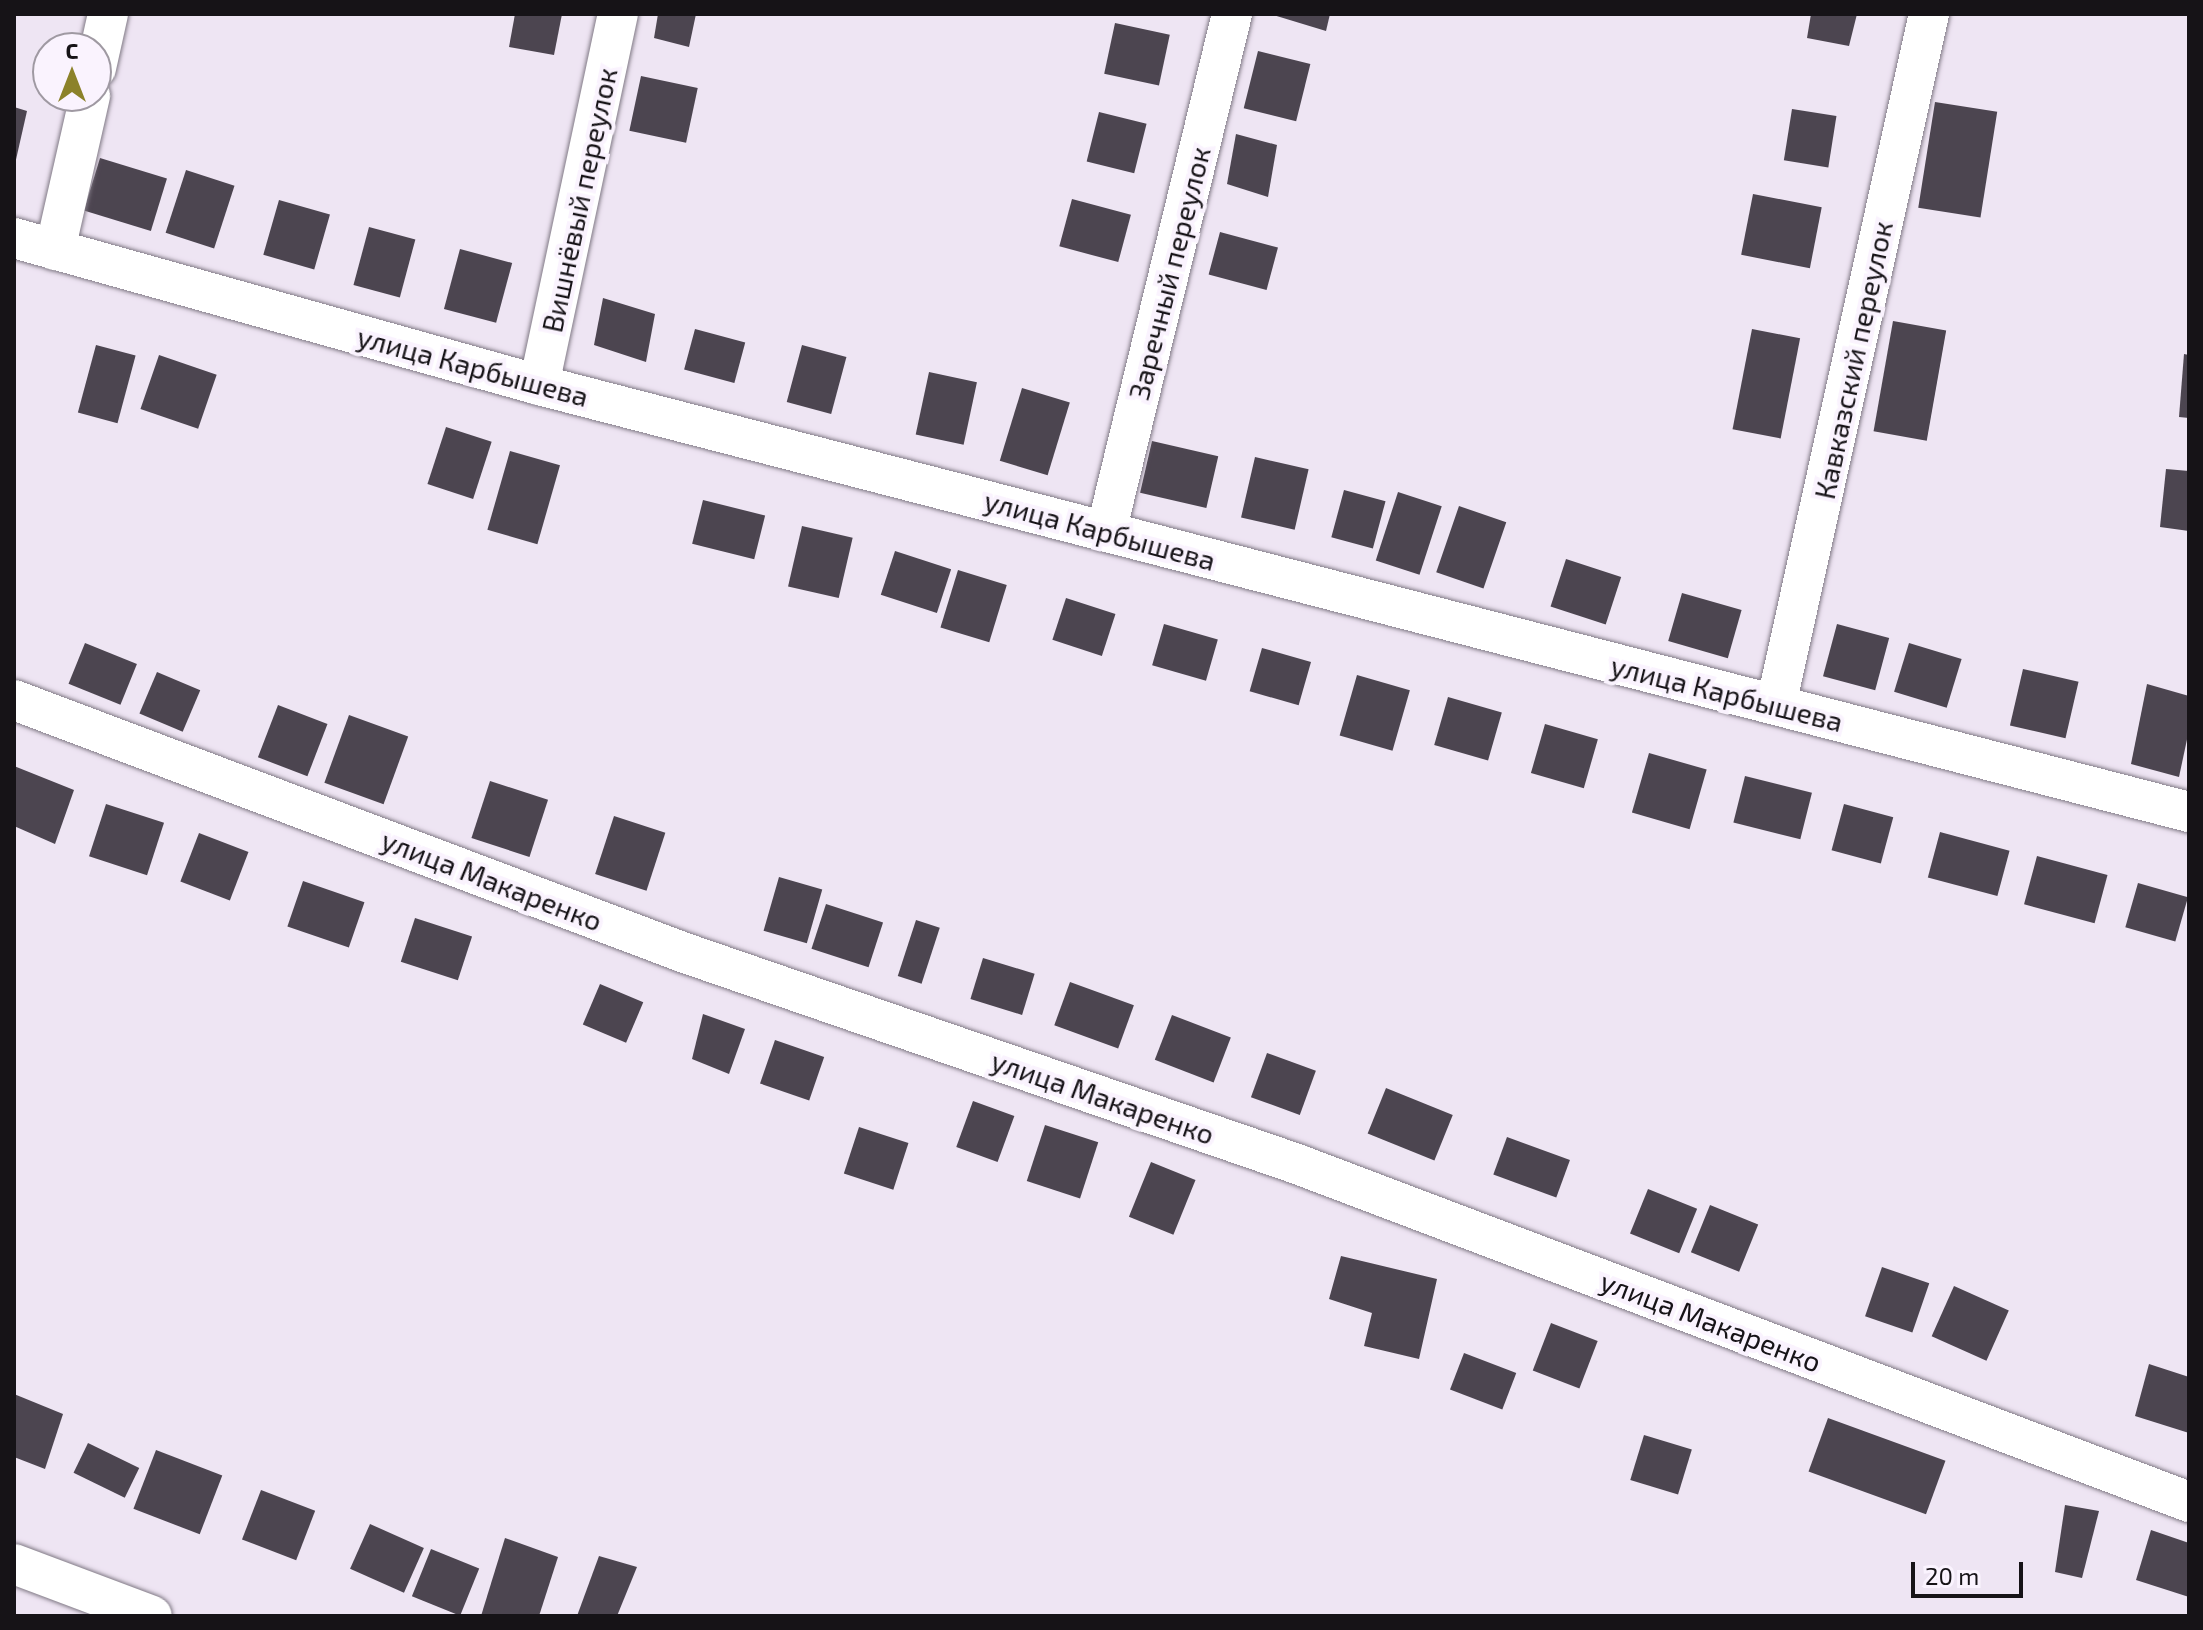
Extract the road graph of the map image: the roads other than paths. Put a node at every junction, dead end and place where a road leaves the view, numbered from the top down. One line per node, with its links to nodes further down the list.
1 (618, 14): 7 (street, Вишнёвый переулок)
2 (1232, 14): 8 (street, Заречный переулок)
3 (1929, 14): 10 (street, Кавказский переулок)
4 (86, 112): 6 (street)
5 (14, 238): 6 (street, улица Карбышева)
6 (55, 250): 7 (street, улица Карбышева)
7 (539, 385): 8 (street, улица Карбышева)
8 (1106, 532): 10 (street, улица Карбышева)
9 (14, 700): 12 (street, улица Макаренко)
10 (1776, 705): 11 (street, улица Карбышева)
11 (2189, 812)
12 (2189, 1502)
13 (14, 1564): 14 (street)
14 (152, 1616)

